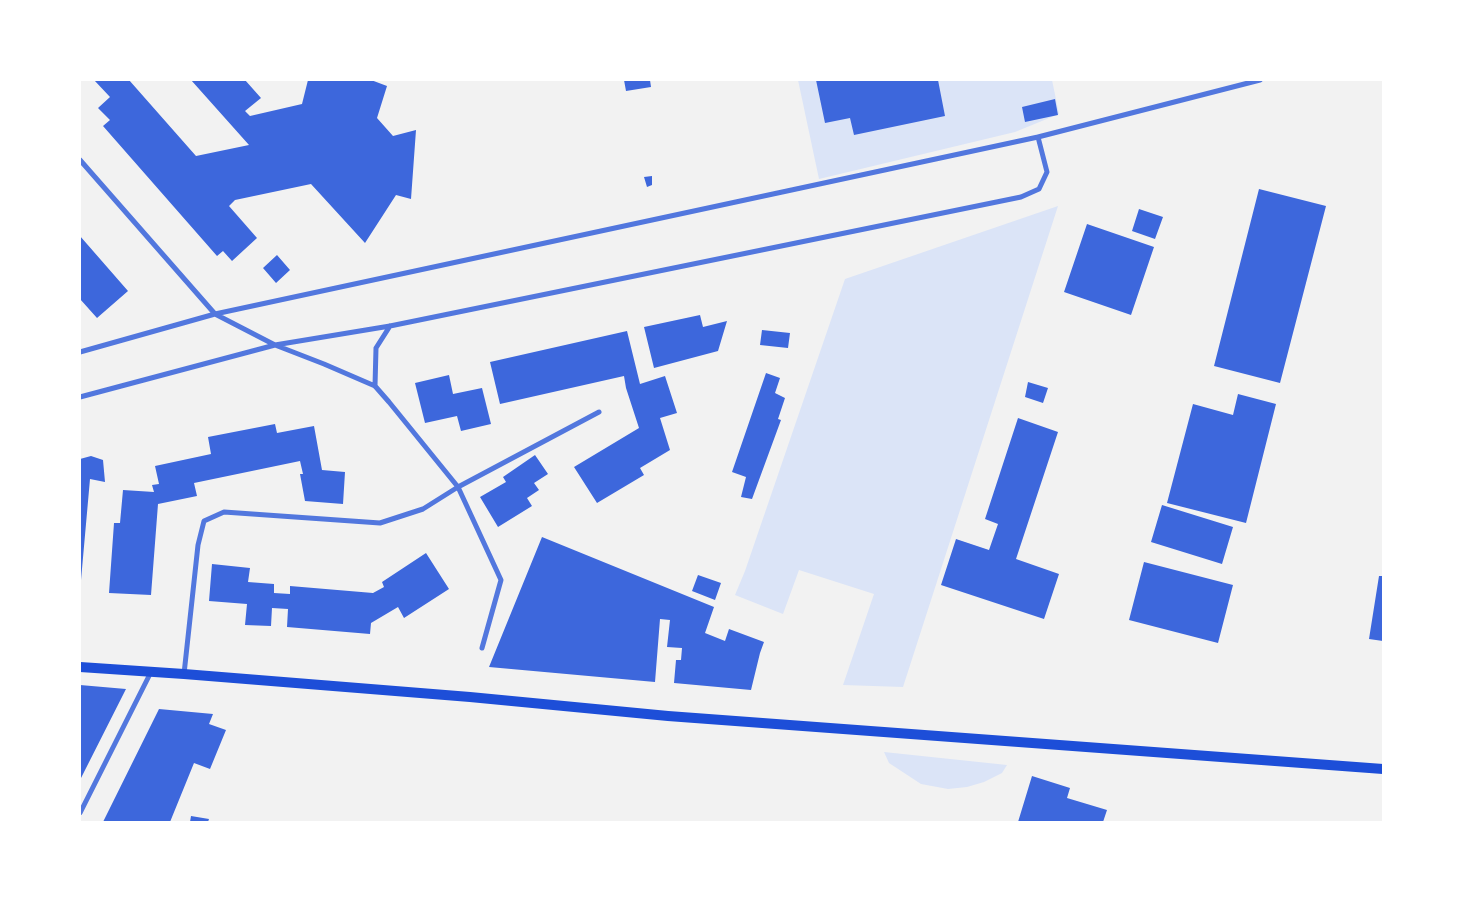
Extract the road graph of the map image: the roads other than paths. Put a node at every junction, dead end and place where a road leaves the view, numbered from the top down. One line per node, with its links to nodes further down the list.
1 (1260, 80): 2 (street)
2 (1038, 137): 4 (street); 5 (street)
3 (80, 160): 4 (street)
4 (215, 314): 6 (street); 7 (street)
5 (390, 326): 6 (street); 8 (street)
6 (275, 346): 8 (street); 9 (street)
7 (80, 352)
8 (374, 386): 11 (street)
9 (80, 398)
10 (599, 412): 11 (street)
11 (458, 487): 12 (street); 15 (street)
12 (482, 648)
13 (80, 667): 14 (main road)
14 (151, 672): 15 (main road); 17 (street)
15 (184, 674): 16 (main road)
16 (1383, 769)
17 (80, 813)

